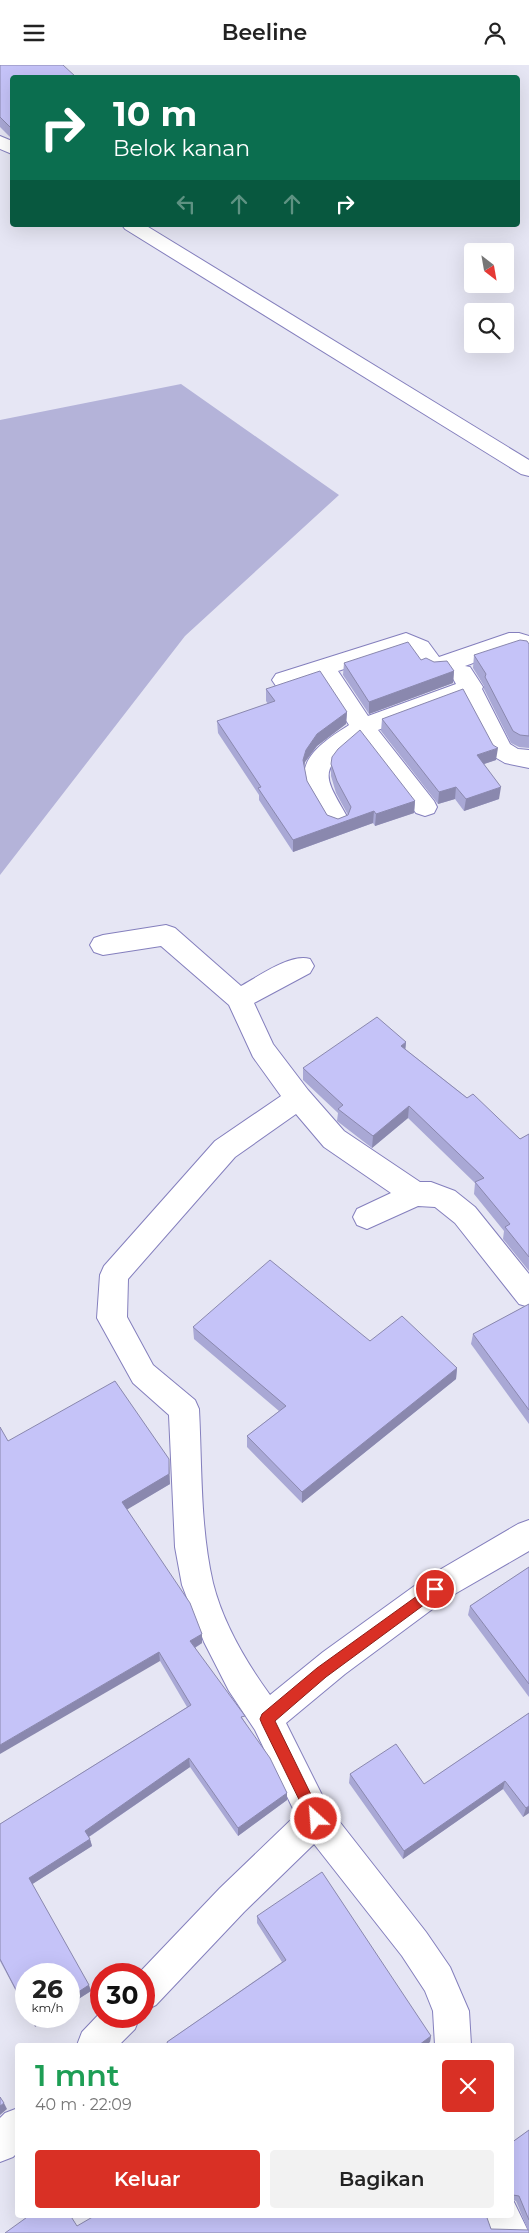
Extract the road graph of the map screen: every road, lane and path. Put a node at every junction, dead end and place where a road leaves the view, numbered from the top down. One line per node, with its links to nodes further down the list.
1 (135, 227): 2 (street)
2 (523, 460)
3 (529, 644): 4 (street)
4 (455, 661): 5 (street); 7 (street)
5 (322, 666): 6 (street); 8 (street)
6 (284, 680)
7 (471, 687): 8 (street); 9 (street)
8 (363, 727): 10 (street); 11 (street)
9 (529, 759)
10 (425, 807)
11 (337, 820)
12 (103, 945): 14 (street)
13 (301, 966): 14 (street)
14 (239, 999): 15 (street)
15 (298, 1098): 16 (street); 20 (street)
16 (415, 1194): 17 (street); 18 (street)
17 (367, 1217)
18 (529, 1295)
19 (529, 1534): 20 (street)
20 (267, 1719): 21 (street)
21 (316, 1819): 22 (street); 25 (street)
22 (155, 1981)
23 (110, 2028): 24 (street)
24 (96, 2043)
25 (453, 2043)
26 (15, 2129): 27 (street)
27 (0, 2145)
28 (502, 2218): 29 (street)
29 (510, 2233)

